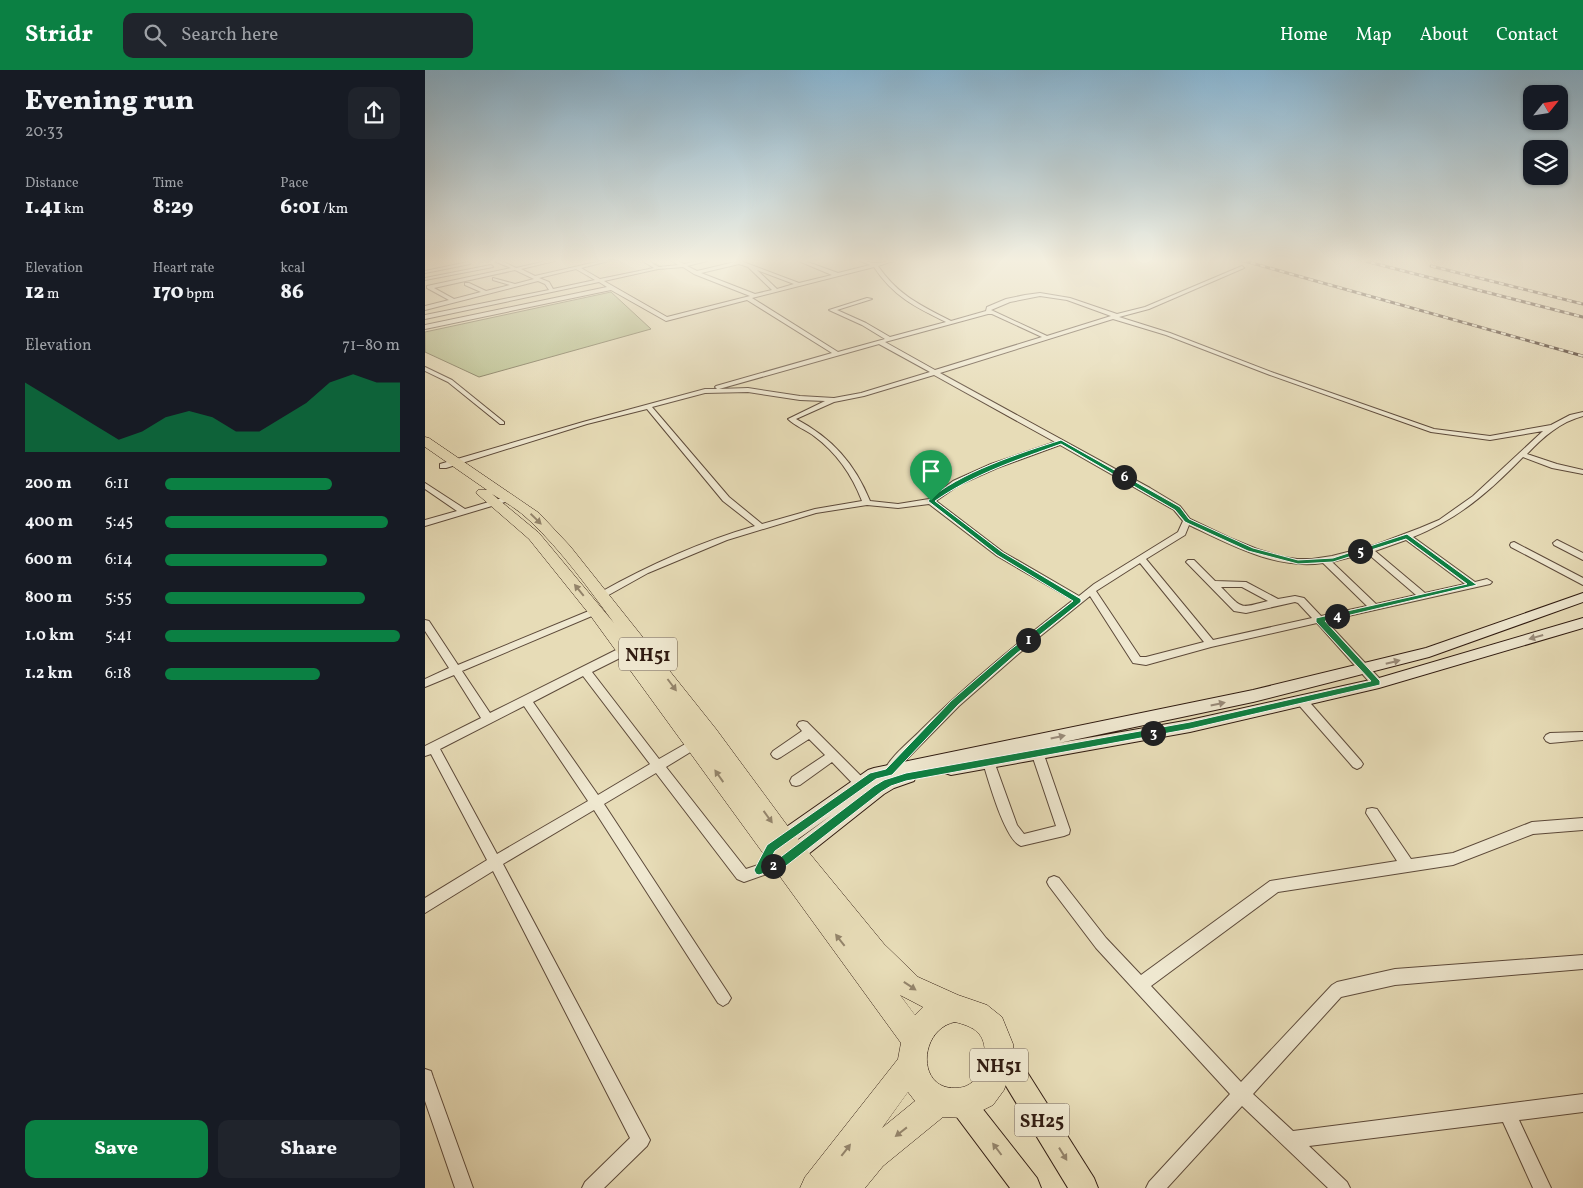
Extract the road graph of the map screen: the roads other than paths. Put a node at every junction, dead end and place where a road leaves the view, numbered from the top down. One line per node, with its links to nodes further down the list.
1 (448, 312): 13 (street)
2 (499, 312): 15 (street)
3 (654, 312): 4 (street)
4 (693, 312)
5 (771, 312): 18 (street)
6 (837, 312): 17 (street)
7 (931, 312): 14 (street)
8 (988, 312): 14 (street)
9 (993, 312): 16 (street)
10 (1104, 312): 12 (street)
11 (1130, 312): 12 (street)
12 (1115, 316): 16 (street); 26 (street)
13 (425, 317)
14 (950, 322): 17 (street)
15 (425, 328)
16 (1046, 337): 20 (street)
17 (885, 340): 18 (street); 20 (street)
18 (836, 353): 21 (street)
19 (425, 369): 25 (street)
20 (936, 372): 22 (street); 28 (street)
21 (705, 391): 22 (street); 23 (street)
22 (834, 400): 36 (street)
23 (648, 406): 31 (street); 40 (street)
24 (1583, 414): 26 (street)
25 (502, 423)
26 (1552, 427): 30 (street)
27 (425, 441): 31 (highway, NH51)
28 (1061, 442): 35 (street); 38 (street)
29 (425, 453): 31 (highway, NH51)
30 (1523, 454): 32 (street); 41 (street)
31 (451, 464): 34 (highway, NH51)
32 (1583, 472)
33 (425, 486): 37 (street)
34 (502, 500): 37 (street); 58 (highway, NH51)
35 (931, 501): 36 (street); 56 (street)
36 (867, 502): 40 (street)
37 (464, 512): 39 (street)
38 (1187, 521): 46 (street); 47 (street)
39 (425, 523)
40 (761, 527): 58 (street)
41 (1407, 536): 44 (street); 52 (street)
42 (1557, 543): 45 (street)
43 (1514, 545): 50 (street)
44 (1368, 549): 47 (street); 54 (street)
45 (1583, 557)
46 (1141, 559): 53 (street); 63 (street)
47 (1325, 560): 59 (street)
48 (1191, 562): 51 (street)
49 (1487, 582): 52 (street)
50 (1583, 582)
51 (1211, 584): 57 (street); 57 (street)
52 (1473, 585): 54 (street)
53 (1091, 591): 56 (street); 63 (street)
54 (1424, 597): 59 (street)
55 (1582, 598): 65 (street, one-way to 55)
56 (1079, 600): 84 (street)
57 (1277, 602): 60 (street)
58 (599, 603): 64 (highway, NH51); 66 (street)
59 (1375, 608): 60 (street)
60 (1319, 620): 63 (street); 65 (street)
61 (425, 623): 66 (street)
62 (1583, 623): 69 (street, one-way to 69)
63 (1211, 644)
64 (633, 647): 67 (street); 76 (highway, NH51)
65 (1364, 669): 69 (street); 73 (street, one-way to 65)
66 (455, 670): 68 (street); 72 (street)
67 (585, 671): 70 (street); 83 (street)
68 (425, 683)
69 (1377, 683): 71 (street)
70 (527, 700): 72 (street); 87 (street)
71 (1301, 700): 73 (street); 82 (street)
72 (488, 719): 77 (street)
73 (1151, 725): 78 (street); 81 (street, one-way to 73)
74 (1583, 736): 75 (street)
75 (1550, 738)
76 (703, 739): 83 (street); 90 (highway, NH51)
77 (429, 749): 91 (street)
78 (1037, 752): 81 (street); 81 (street)
79 (777, 754): 80 (street)
80 (833, 755): 85 (street); 86 (street)
81 (987, 756): 84 (street)
82 (1357, 764)
83 (657, 766): 87 (street); 90 (street)
84 (888, 778): 86 (street); 90 (street)
85 (796, 781)
86 (861, 784): 90 (street)
87 (597, 802): 91 (street); 98 (street)
88 (1372, 813): 92 (street)
89 (1583, 824): 92 (street)
90 (783, 851): 95 (highway, NH51)
91 (495, 862): 94 (street); 109 (street)
92 (1408, 866): 97 (street)
93 (1054, 882): 97 (street)
94 (425, 906)
95 (867, 959): 99 (highway, NH51, one-way to 99); 100 (highway, NH51)
96 (1583, 962): 103 (street)
97 (1140, 986): 103 (street)
98 (723, 998)
99 (955, 1008): 100 (highway); 101 (highway, NH51)
100 (914, 1052): 104 (highway, NH51); 110 (highway, one-way to 100)
101 (1001, 1052): 104 (highway, NH51); 113 (main road, SH25, one-way to 113)
102 (425, 1077): 108 (street)
103 (1241, 1094): 107 (street); 114 (street)
104 (951, 1102): 111 (highway, NH51, one-way to 111); 112 (main road, SH25, one-way to 104)
105 (1583, 1103): 106 (street)
106 (1507, 1112): 107 (street); 116 (street)
107 (1289, 1140): 115 (street)
108 (464, 1188)
109 (591, 1188)
110 (816, 1188)
111 (845, 1188)
112 (1027, 1188)
113 (1084, 1188)
114 (1155, 1188)
115 (1341, 1188)
116 (1542, 1188)

